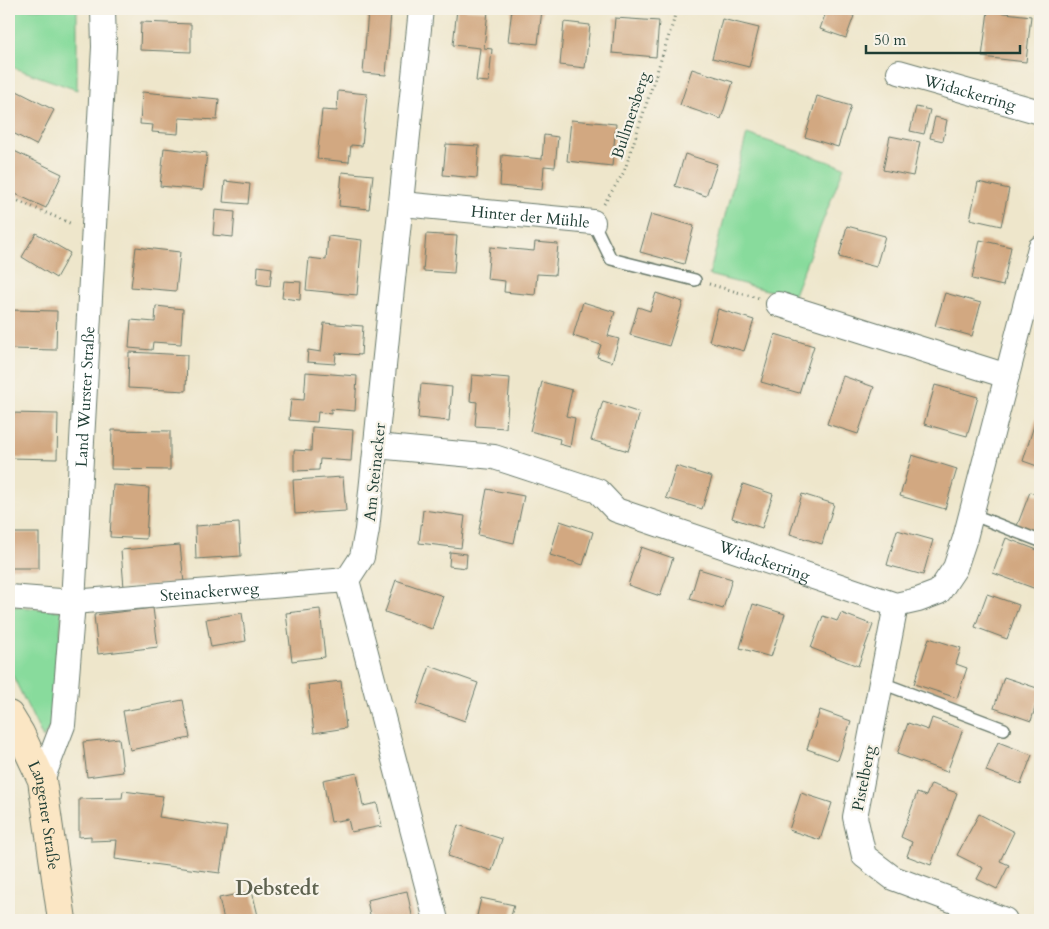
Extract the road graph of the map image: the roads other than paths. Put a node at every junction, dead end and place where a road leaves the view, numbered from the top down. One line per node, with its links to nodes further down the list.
1 (103, 9): 16 (street, Land Wurster Straße)
2 (421, 9): 5 (street, Am Steinacker)
3 (899, 72): 4 (street, Widackerring)
4 (1040, 112)
5 (402, 204): 6 (street, Hinter der Mühle); 11 (street, Am Steinacker)
6 (593, 222): 8 (lane, Hinter der Mühle)
7 (1040, 248): 10 (street)
8 (695, 280)
9 (778, 304): 10 (street)
10 (1007, 376): 12 (street)
11 (376, 446): 14 (street, Am Steinacker); 17 (street, Widackerring)
12 (971, 514): 13 (lane); 17 (street)
13 (1040, 541)
14 (347, 580): 16 (street, Steinackerweg); 23 (street)
15 (9, 597): 16 (street, Steinackerweg)
16 (72, 602): 21 (street, Land Wurster Straße)
17 (896, 605): 18 (street, Pistelberg)
18 (881, 685): 20 (lane); 24 (street, Pistelberg)
19 (9, 715): 21 (main road, Langener Straße)
20 (1001, 731)
21 (42, 780): 22 (main road, Langener Straße)
22 (62, 920)
23 (436, 920)
24 (1005, 920)

